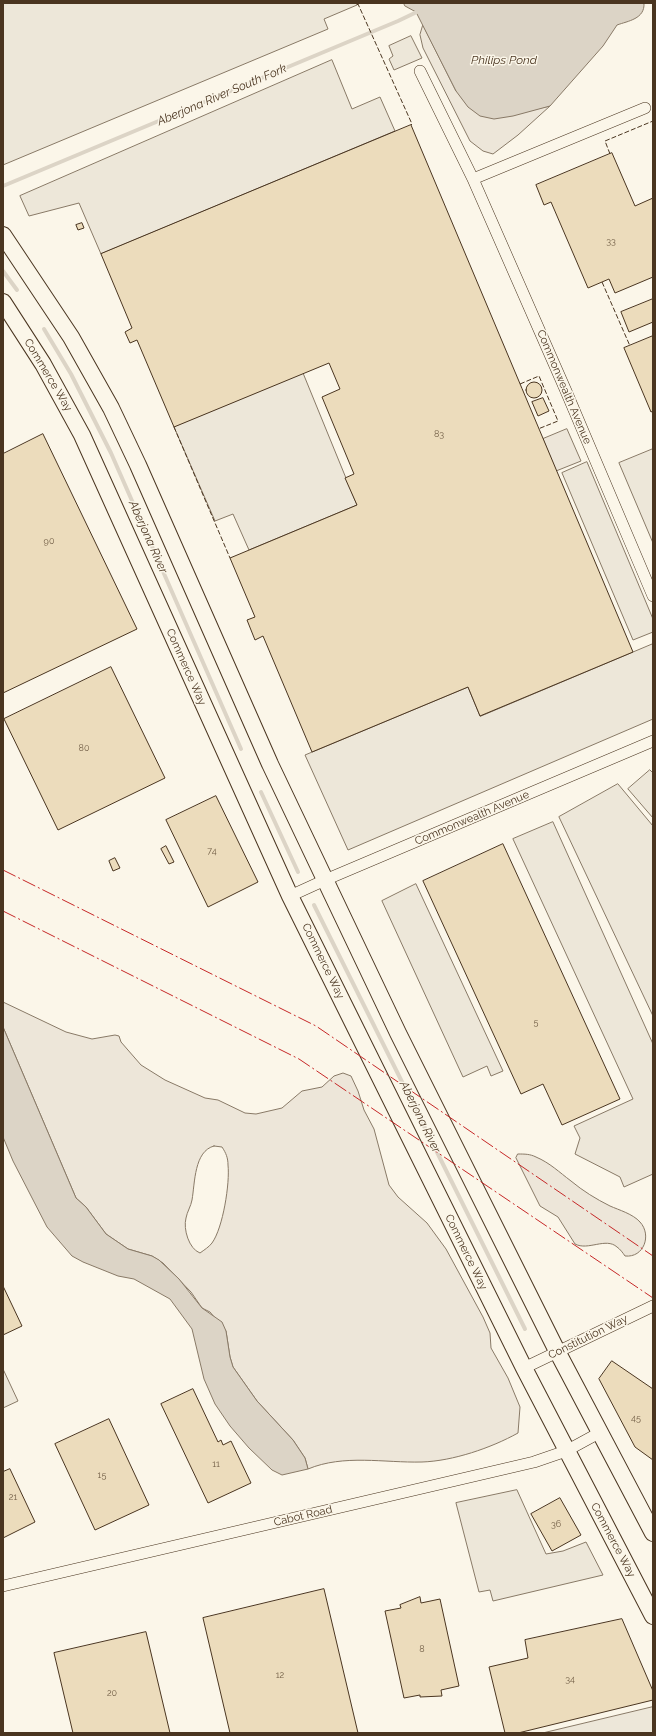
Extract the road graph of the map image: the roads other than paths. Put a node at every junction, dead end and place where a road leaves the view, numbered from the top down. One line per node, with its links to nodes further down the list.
1 (420, 70): 3 (street, Commonwealth Avenue)
2 (645, 108): 3 (street)
3 (473, 179): 6 (street, Commonwealth Avenue)
4 (3, 235): 8 (street)
5 (3, 302): 9 (street, Commerce Way)
6 (653, 596)
7 (653, 741): 8 (street, Commonwealth Avenue)
8 (325, 880): 9 (street, Commonwealth Avenue); 11 (street)
9 (290, 896): 12 (street, Commerce Way)
10 (653, 1306): 11 (street, Constitution Way)
11 (557, 1351): 12 (street, Constitution Way); 13 (street)
12 (524, 1368): 14 (street, Commerce Way)
13 (599, 1433): 14 (street, Cabot Road); 15 (street)
14 (566, 1450): 16 (street, Cabot Road); 17 (street, Commerce Way)
15 (653, 1533)
16 (3, 1586)
17 (653, 1616)

